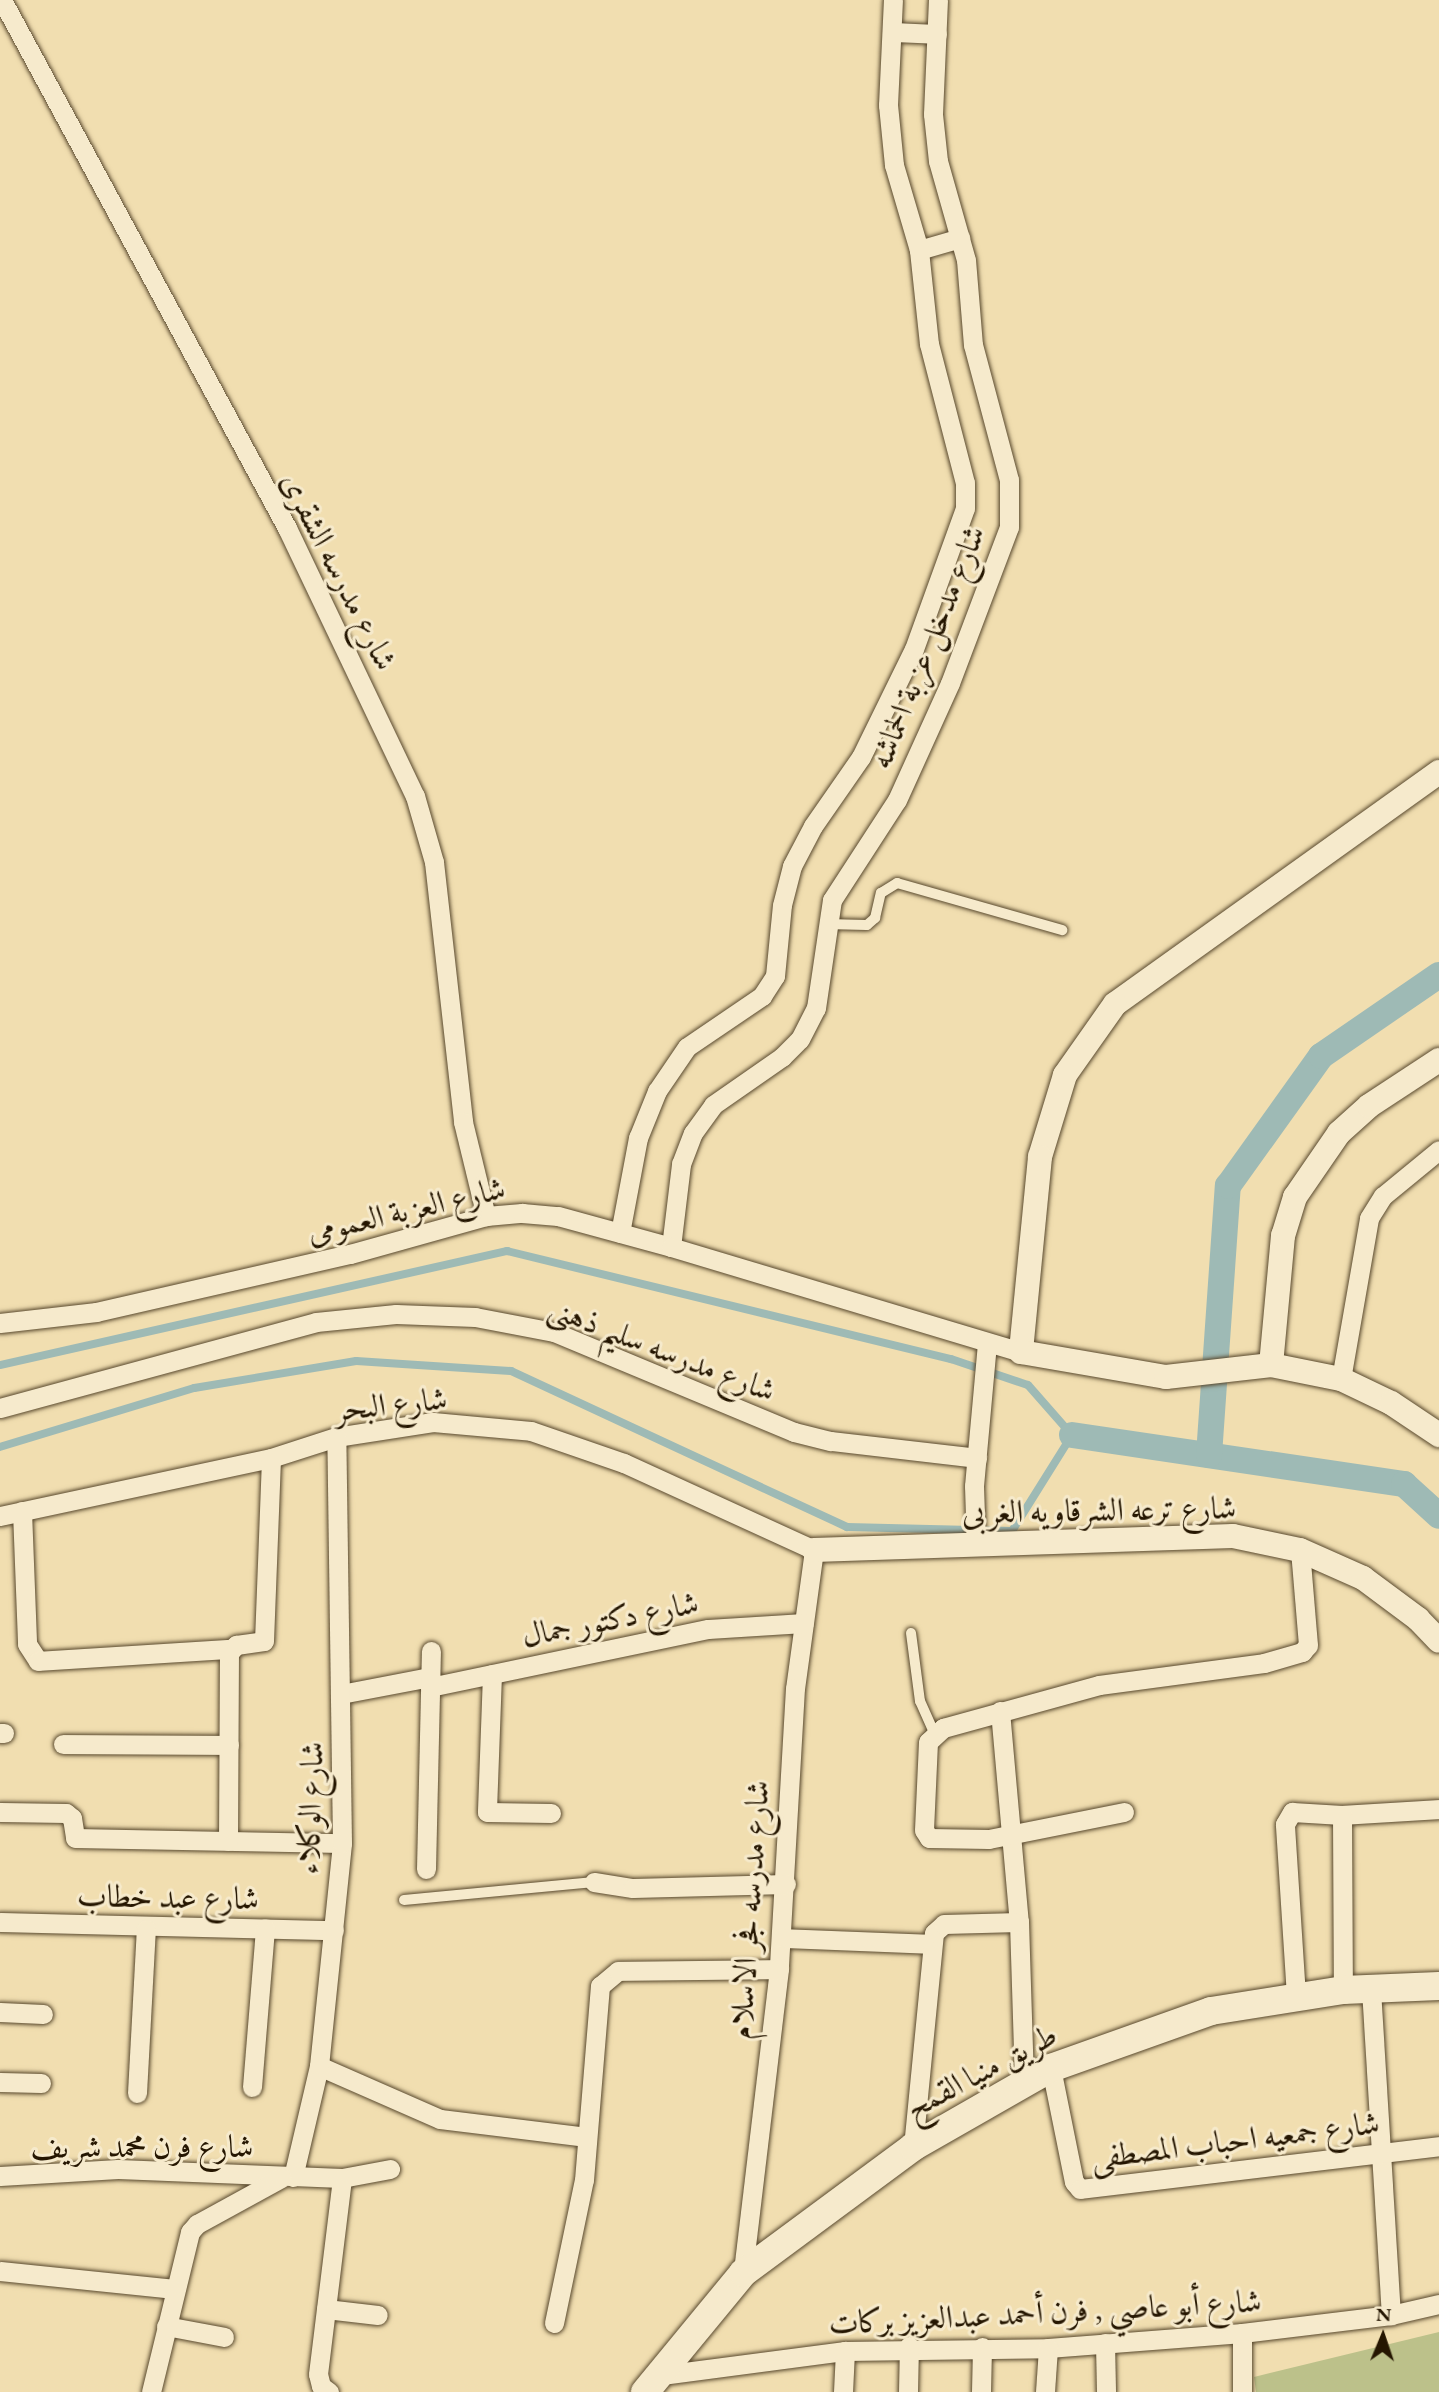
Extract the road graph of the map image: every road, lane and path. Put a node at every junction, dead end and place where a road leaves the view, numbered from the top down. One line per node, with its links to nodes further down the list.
1 (2, 0): 13 (street, شارع مدرسه الشقرى)
2 (893, 0): 4 (street, شارع مدخل عزبة الحماشه)
3 (938, 0): 5 (street, شارع مدخل عزبة الحماشه)
4 (897, 32): 5 (street); 7 (street, شارع مدخل عزبة الحماشه)
5 (933, 33): 6 (street, شارع مدخل عزبة الحماشه)
6 (955, 239): 7 (street); 9 (street, شارع مدخل عزبة الحماشه)
7 (922, 249): 14 (street, شارع مدخل عزبة الحماشه)
8 (1439, 772): 18 (street)
9 (827, 924): 10 (lane); 15 (street, شارع مدخل عزبة الحماشه)
10 (1062, 930)
11 (1439, 1060): 19 (street)
12 (1439, 1150): 20 (street)
13 (486, 1216): 14 (street, شارع العزبة العمومى); 16 (street, شارع العزبة العمومى)
14 (620, 1233): 15 (street, شارع العزبة العمومى)
15 (671, 1247): 17 (street, شارع العزبة العمومى)
16 (0, 1323)
17 (987, 1347): 18 (street, شارع العزبة العمومى); 27 (street)
18 (1021, 1352): 19 (street)
19 (1271, 1365): 20 (street)
20 (1341, 1379): 24 (street)
21 (0, 1394): 22 (street)
22 (24, 1400): 23 (street, شارع مدرسه سليم ذهنى); 27 (street, شارع مدرسه سليم ذهنى)
23 (0, 1408)
24 (1439, 1434)
25 (336, 1437): 26 (street, شارع البحر); 31 (street, شارع البحر); 40 (street, شارع الوكلاء)
26 (271, 1458): 28 (street, شارع البحر); 36 (street)
27 (977, 1458): 30 (street)
28 (22, 1511): 29 (street, شارع البحر); 36 (street)
29 (0, 1516)
30 (976, 1546): 31 (street, شارع ترعه الشرقاويه الغربى); 32 (street, شارع ترعه الشرقاويه الغربى)
31 (814, 1550): 33 (street, شارع مدرسه فجر الاسلام)
32 (1300, 1550): 35 (street, شارع ترعه الشرقاويه الغربى); 41 (street)
33 (804, 1623): 38 (street, شارع دكتور جمال); 55 (street, شارع مدرسه فجر الاسلام)
34 (911, 1633): 42 (lane)
35 (1439, 1641)
36 (230, 1649): 44 (street)
37 (430, 1651): 39 (street)
38 (492, 1674): 39 (street, شارع دكتور جمال); 48 (street)
39 (430, 1682): 40 (street, شارع دكتور جمال); 53 (street)
40 (341, 1694): 52 (street, شارع الوكلاء)
41 (1000, 1711): 42 (street); 50 (street)
42 (934, 1733): 50 (street)
43 (63, 1744): 44 (street)
44 (229, 1745): 51 (street)
45 (1439, 1809): 49 (street)
46 (0, 1812): 51 (street)
47 (1124, 1812): 50 (street)
48 (551, 1813)
49 (1342, 1815): 67 (street); 68 (street)
50 (1011, 1835): 58 (street)
51 (228, 1841): 52 (street)
52 (342, 1843): 61 (street, شارع الوكلاء)
53 (425, 1869)
54 (594, 1882): 55 (street); 56 (lane)
55 (786, 1884): 62 (street, شارع مدرسه فجر الاسلام)
56 (404, 1900)
57 (0, 1922): 59 (street, شارع عبد خطاب)
58 (1019, 1922): 63 (street); 75 (street)
59 (146, 1929): 60 (street, شارع عبد خطاب); 77 (street)
60 (265, 1929): 61 (street, شارع عبد خطاب); 76 (street)
61 (334, 1930): 71 (street, شارع الوكلاء)
62 (782, 1938): 63 (street); 64 (street, شارع مدرسه فجر الاسلام)
63 (931, 1944): 80 (street)
64 (779, 1969): 78 (street); 87 (street, شارع مدرسه فجر الاسلام)
65 (1439, 1986): 66 (main road, طريق منيا القمح)
66 (1371, 1989): 67 (main road, طريق منيا القمح); 81 (street)
67 (1343, 1990): 68 (main road, طريق منيا القمح)
68 (1296, 1996): 72 (main road, طريق منيا القمح)
69 (0, 2012): 70 (street)
70 (43, 2014)
71 (319, 2066): 78 (street); 84 (street, شارع الوكلاء)
72 (1051, 2068): 75 (main road, طريق منيا القمح); 81 (street, شارع جمعيه احباب المصطفى)
73 (0, 2082): 74 (street)
74 (41, 2083)
75 (1024, 2084): 80 (main road, طريق منيا القمح)
76 (252, 2087)
77 (137, 2093)
78 (587, 2137): 93 (street)
79 (1439, 2146): 81 (street, شارع جمعيه احباب المصطفى)
80 (913, 2147): 87 (main road, طريق منيا القمح)
81 (1381, 2153): 92 (street)
82 (390, 2169): 85 (street, شارع فرن محمد شريف)
83 (0, 2176): 84 (street, شارع فرن محمد شريف)
84 (288, 2177): 85 (street, شارع فرن محمد شريف); 88 (street)
85 (342, 2178): 90 (street)
86 (0, 2271): 88 (street)
87 (743, 2273): 102 (main road, طريق منيا القمح)
88 (175, 2289): 94 (street)
89 (1439, 2305): 92 (street, شارع أبو عاصي , فرن أحمد عبدالعزيز بركات)
90 (326, 2309): 91 (street); 104 (street)
91 (378, 2315)
92 (1391, 2315): 95 (street, شارع أبو عاصي , فرن أحمد عبدالعزيز بركات)
93 (554, 2323)
94 (166, 2326): 96 (street); 103 (street)
95 (1242, 2333): 97 (street, شارع أبو عاصي , فرن أحمد عبدالعزيز بركات); 110 (street)
96 (224, 2337)
97 (1105, 2343): 100 (street, شارع أبو عاصي , فرن أحمد عبدالعزيز بركات); 109 (street)
98 (909, 2346): 99 (street, شارع أبو عاصي , فرن أحمد عبدالعزيز بركات); 101 (street, شارع أبو عاصي , فرن أحمد عبدالعزيز بركات); 106 (street)
99 (982, 2347): 100 (street, شارع أبو عاصي , فرن أحمد عبدالعزيز بركات); 107 (street)
100 (1048, 2348): 108 (street)
101 (845, 2351): 102 (street, شارع أبو عاصي , فرن أحمد عبدالعزيز بركات); 105 (street)
102 (650, 2384)
103 (151, 2392)
104 (330, 2392)
105 (843, 2392)
106 (908, 2392)
107 (981, 2392)
108 (1045, 2392)
109 (1106, 2392)
110 (1242, 2392)

